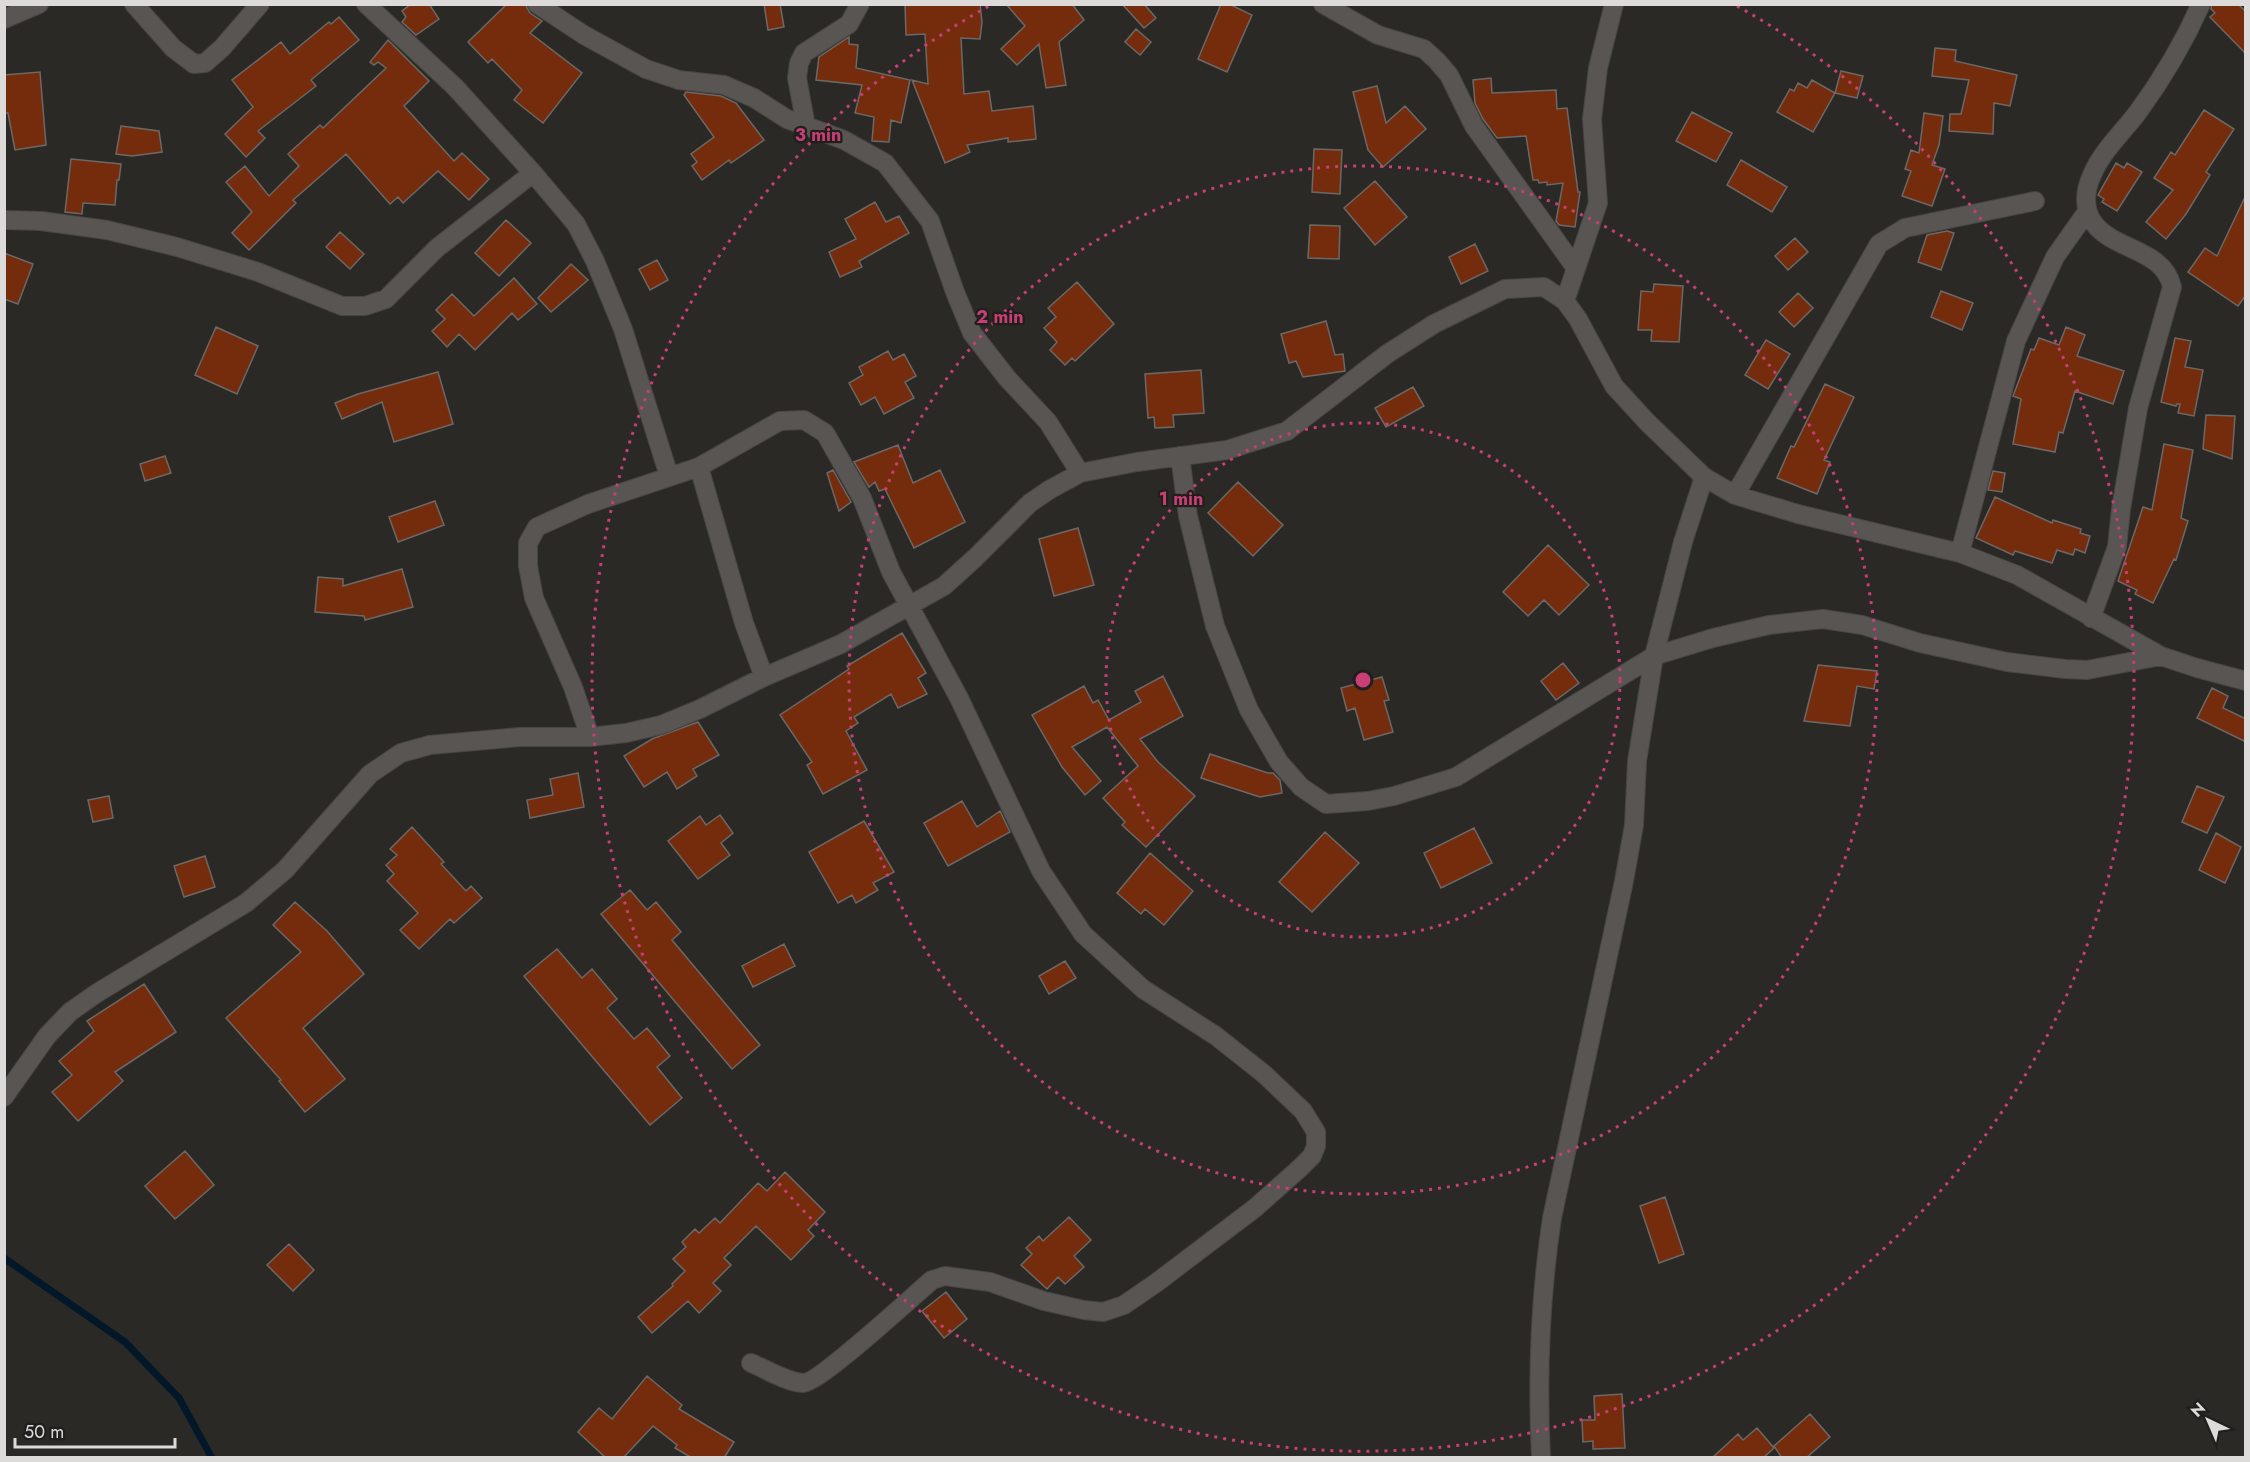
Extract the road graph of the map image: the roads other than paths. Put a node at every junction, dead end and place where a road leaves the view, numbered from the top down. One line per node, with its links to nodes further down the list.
1 (39, 4): 10 (street)
2 (134, 4): 3 (street)
3 (260, 4)
4 (366, 4): 12 (street)
5 (537, 4): 11 (street)
6 (860, 4): 11 (street)
7 (1323, 4): 16 (street)
8 (1614, 4): 16 (street)
9 (2201, 4): 14 (street)
10 (4, 19)
11 (806, 126): 20 (street)
12 (533, 173): 15 (street); 21 (street)
13 (2035, 201): 23 (street)
14 (2086, 213): 24 (street); 26 (street)
15 (4, 220)
16 (1575, 267): 17 (street)
17 (1565, 301): 18 (street); 22 (street)
18 (1180, 456): 20 (street); 27 (street)
19 (699, 466): 21 (street); 25 (street); 29 (street)
20 (1080, 473): 25 (street)
21 (669, 476): 31 (street)
22 (1704, 477): 23 (street); 27 (street)
23 (1735, 495): 24 (street)
24 (1960, 553): 26 (street)
25 (909, 605): 29 (street); 33 (street)
26 (2091, 618): 28 (street)
27 (1654, 656): 28 (street); 34 (street)
28 (2161, 656): 30 (street)
29 (764, 677): 31 (street)
30 (2246, 681)
31 (590, 737): 32 (street)
32 (4, 1097)
33 (751, 1363)
34 (1541, 1458)

